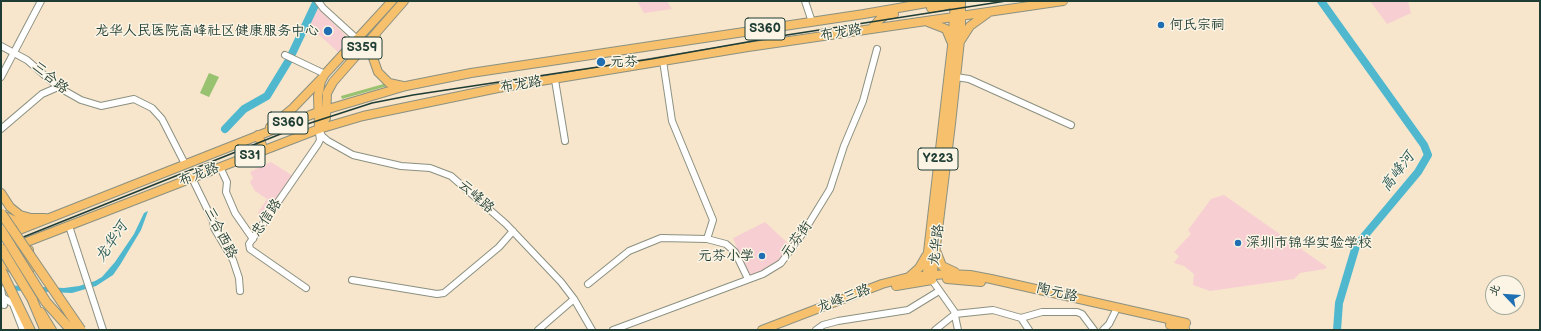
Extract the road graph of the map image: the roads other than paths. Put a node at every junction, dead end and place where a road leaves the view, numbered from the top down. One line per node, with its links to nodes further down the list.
1 (42, 1): 22 (street)
2 (392, 1): 18 (main road, S359)
3 (404, 1): 17 (main road, S359)
4 (805, 1): 15 (street)
5 (935, 1): 11 (main road, 布龙路 / S360)
6 (954, 1): 12 (main road, 龙华路 / Y223); 13 (main road)
7 (961, 1): 12 (main road, 龙华路 / Y223)
8 (1063, 1): 10 (main road, 布龙路 / S360)
9 (319, 2): 18 (street)
10 (992, 10): 12 (main road, 布龙路 / S360); 19 (main road)
11 (871, 13): 13 (main road); 15 (main road, 布龙路 / S360)
12 (958, 16): 14 (main road, 布龙路 / S360); 19 (main road, 龙华路 / Y223)
13 (880, 19): 16 (main road)
14 (925, 21): 16 (main road, 布龙路 / S360); 19 (main road)
15 (812, 22): 29 (main road, 布龙路 / S360)
16 (872, 28): 24 (main road, 布龙路 / S360)
17 (377, 30): 29 (main road); 31 (main road, S359)
18 (357, 39): 25 (main road, S359)
19 (955, 45): 26 (main road, 龙华路 / Y223); 56 (main road, 龙华路 / Y223)
20 (1, 46): 22 (street, 三合路)
21 (877, 49): 64 (street, 元芬街)
22 (15, 53): 27 (street); 30 (street, 三合路)
23 (285, 55): 25 (street)
24 (663, 61): 28 (main road, 布龙路 / S360); 52 (street)
25 (325, 74): 32 (main road, S359); 36 (main road)
26 (956, 77): 33 (street); 54 (main road, 龙华路 / Y223)
27 (1, 78)
28 (555, 80): 35 (main road, 布龙路 / S360); 37 (street)
29 (406, 86): 31 (main road, 布龙路 / S360)
30 (58, 88): 34 (street); 39 (street, 三合路)
31 (327, 108): 32 (main road, 布龙路 / S360); 35 (main road, S359)
32 (318, 112): 35 (main road, S359); 36 (main road, 布龙路 / S360)
33 (1070, 125)
34 (1, 129)
35 (319, 129): 38 (main road, 布龙路 / S31); 48 (street, 云峰路); 51 (street, 忠信路)
36 (258, 135): 38 (main road); 39 (main road, 布龙路 / S31)
37 (565, 141)
38 (264, 150): 40 (main road, 布龙路 / S31)
39 (184, 164): 44 (main road, 布龙路 / S31)
40 (220, 167): 41 (main road, 布龙路 / S31); 51 (street)
41 (192, 178): 47 (main road, 布龙路 / S31); 69 (street, 三合西路)
42 (1, 194): 44 (main road)
43 (1, 214): 45 (main road); 84 (highway, bridge)
44 (54, 217): 45 (main road, 布龙路 / S31)
45 (37, 224): 49 (main road, 布龙路 / S31)
46 (1, 225): 49 (main road)
47 (69, 226): 50 (main road, 布龙路 / S31); 85 (street)
48 (513, 231): 65 (street); 72 (street, 云峰路)
49 (3, 234): 53 (main road); 73 (highway, bridge)
50 (40, 237): 53 (main road, 布龙路 / S31); 59 (main road)
51 (253, 239): 67 (street, 忠信路)
52 (707, 239): 64 (street); 66 (street)
53 (16, 246): 55 (main road, 布龙路 / S31); 59 (main road)
54 (936, 248): 60 (main road); 62 (main road, 龙华路 / Y223)
55 (2, 249): 61 (main road); 71 (highway, bridge)
56 (928, 252): 62 (main road, 龙华路 / Y223); 63 (main road)
57 (1, 260): 61 (main road)
58 (1, 270): 79 (highway)
59 (32, 271): 73 (main road)
60 (960, 274): 62 (main road, 陶元路); 77 (main road, 陶元路)
61 (20, 276): 71 (main road, bridge)
62 (930, 276): 63 (main road, 龙峰三路); 70 (street); 74 (main road, 陶元路); 90 (main road, 龙峰三路)
63 (909, 277): 89 (main road, 龙峰三路)
64 (748, 279): 88 (street, 元芬街)
65 (352, 280)
66 (588, 284)
67 (306, 288)
68 (1, 290): 78 (street)
69 (240, 291)
70 (939, 291): 75 (street); 91 (street)
71 (32, 298): 80 (highway); 81 (main road)
72 (574, 299): 86 (street); 87 (street, 云峰路)
73 (47, 300): 82 (main road); 83 (highway, bridge)
74 (1114, 312): 77 (main road, 陶元路); 96 (street)
75 (955, 314): 76 (street); 92 (street); 93 (street)
76 (1022, 318): 94 (street); 95 (street)
77 (1182, 328)
78 (23, 330)
79 (30, 330)
80 (45, 330)
81 (52, 330)
82 (66, 330)
83 (71, 330)
84 (81, 330)
85 (103, 330)
86 (538, 330)
87 (592, 330)
88 (613, 330)
89 (762, 330)
90 (777, 330)
91 (816, 330)
92 (935, 330)
93 (958, 330)
94 (1029, 330)
95 (1094, 330)
96 (1103, 330)

